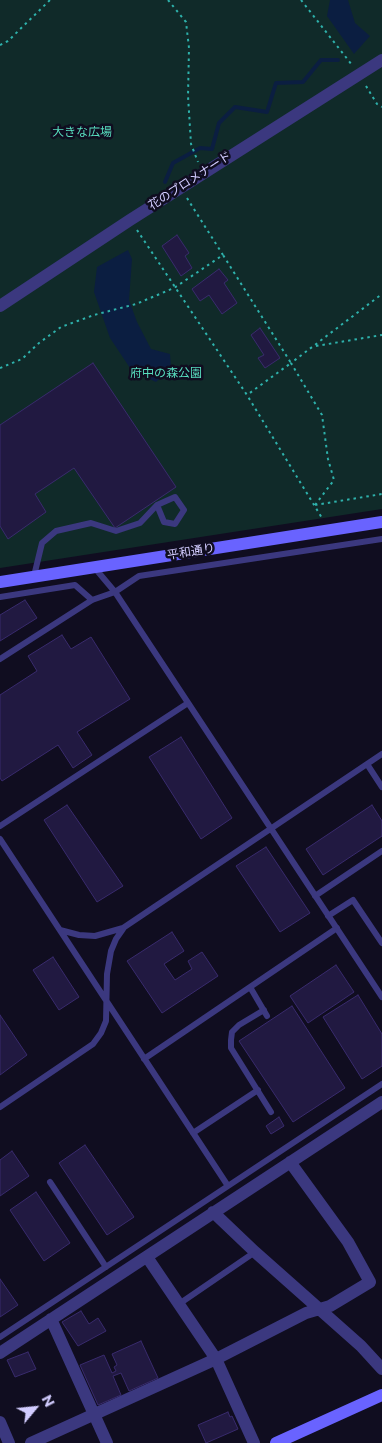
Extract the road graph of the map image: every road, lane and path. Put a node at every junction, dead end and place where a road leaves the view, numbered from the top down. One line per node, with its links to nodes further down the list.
1 (50, 0): 4 (path)
2 (168, 0): 8 (path)
3 (301, 0): 6 (path)
4 (0, 45)
5 (382, 60): 6 (street, 花のプロメナード)
6 (358, 73): 7 (path); 8 (street, 花のプロメナード)
7 (382, 107)
8 (202, 174): 9 (street, 花のプロメナード)
9 (180, 188): 10 (street, 花のプロメナード); 11 (path)
10 (130, 220): 12 (path); 14 (street, 花のプロメナード)
11 (223, 255): 12 (path); 17 (path)
12 (174, 288): 18 (path); 19 (path)
13 (382, 294): 16 (path)
14 (0, 306)
15 (382, 335): 16 (path)
16 (313, 346): 17 (path)
17 (291, 363): 19 (path); 21 (path)
18 (0, 368)
19 (246, 395): 21 (path)
20 (382, 494): 21 (path)
21 (315, 504): 24 (path)
22 (158, 505): 22 (lane); 27 (lane)
23 (382, 522): 24 (street, 平和通り)
24 (328, 530): 26 (street, 平和通り)
25 (382, 539): 29 (lane)
26 (94, 567): 27 (street, 平和通り); 29 (lane)
27 (34, 576): 28 (street, 平和通り)
28 (0, 582)
29 (115, 592): 31 (lane); 33 (lane)
30 (0, 597): 31 (lane)
31 (92, 600): 32 (lane)
32 (0, 659)
33 (188, 703): 37 (lane); 38 (lane)
34 (382, 754): 35 (lane)
35 (367, 764): 36 (lane); 38 (lane)
36 (382, 787)
37 (0, 826)
38 (271, 829): 41 (lane); 43 (lane)
39 (0, 839): 45 (lane)
40 (382, 851): 41 (lane)
41 (315, 896): 42 (lane)
42 (328, 916): 44 (lane); 46 (lane)
43 (123, 928): 45 (lane); 49 (lane)
44 (337, 928): 47 (lane); 48 (lane)
45 (60, 930): 49 (lane)
46 (382, 943)
47 (250, 988): 50 (lane); 52 (lane)
48 (382, 997)
49 (106, 1001): 50 (lane); 54 (lane)
50 (144, 1059): 56 (lane)
51 (382, 1084): 59 (lane)
52 (258, 1090): 55 (lane); 56 (lane)
53 (382, 1102): 57 (street)
54 (0, 1107)
55 (271, 1112)
56 (193, 1133): 59 (lane)
57 (290, 1162): 60 (street); 65 (street)
58 (50, 1182): 63 (lane)
59 (228, 1186): 63 (lane)
60 (213, 1212): 61 (street); 62 (street)
61 (255, 1252): 64 (lane); 65 (street)
62 (147, 1257): 64 (street); 66 (street)
63 (106, 1267): 67 (lane)
64 (179, 1304): 69 (street)
65 (319, 1309): 69 (street); 70 (street)
66 (51, 1319): 68 (street); 72 (street)
67 (0, 1337)
68 (0, 1353)
69 (216, 1359): 72 (street); 77 (street)
70 (382, 1369)
71 (382, 1395): 78 (street)
72 (94, 1414): 75 (street); 76 (street)
73 (0, 1422): 74 (street)
74 (9, 1443)
75 (31, 1443)
76 (107, 1443)
77 (254, 1443)
78 (276, 1443)

